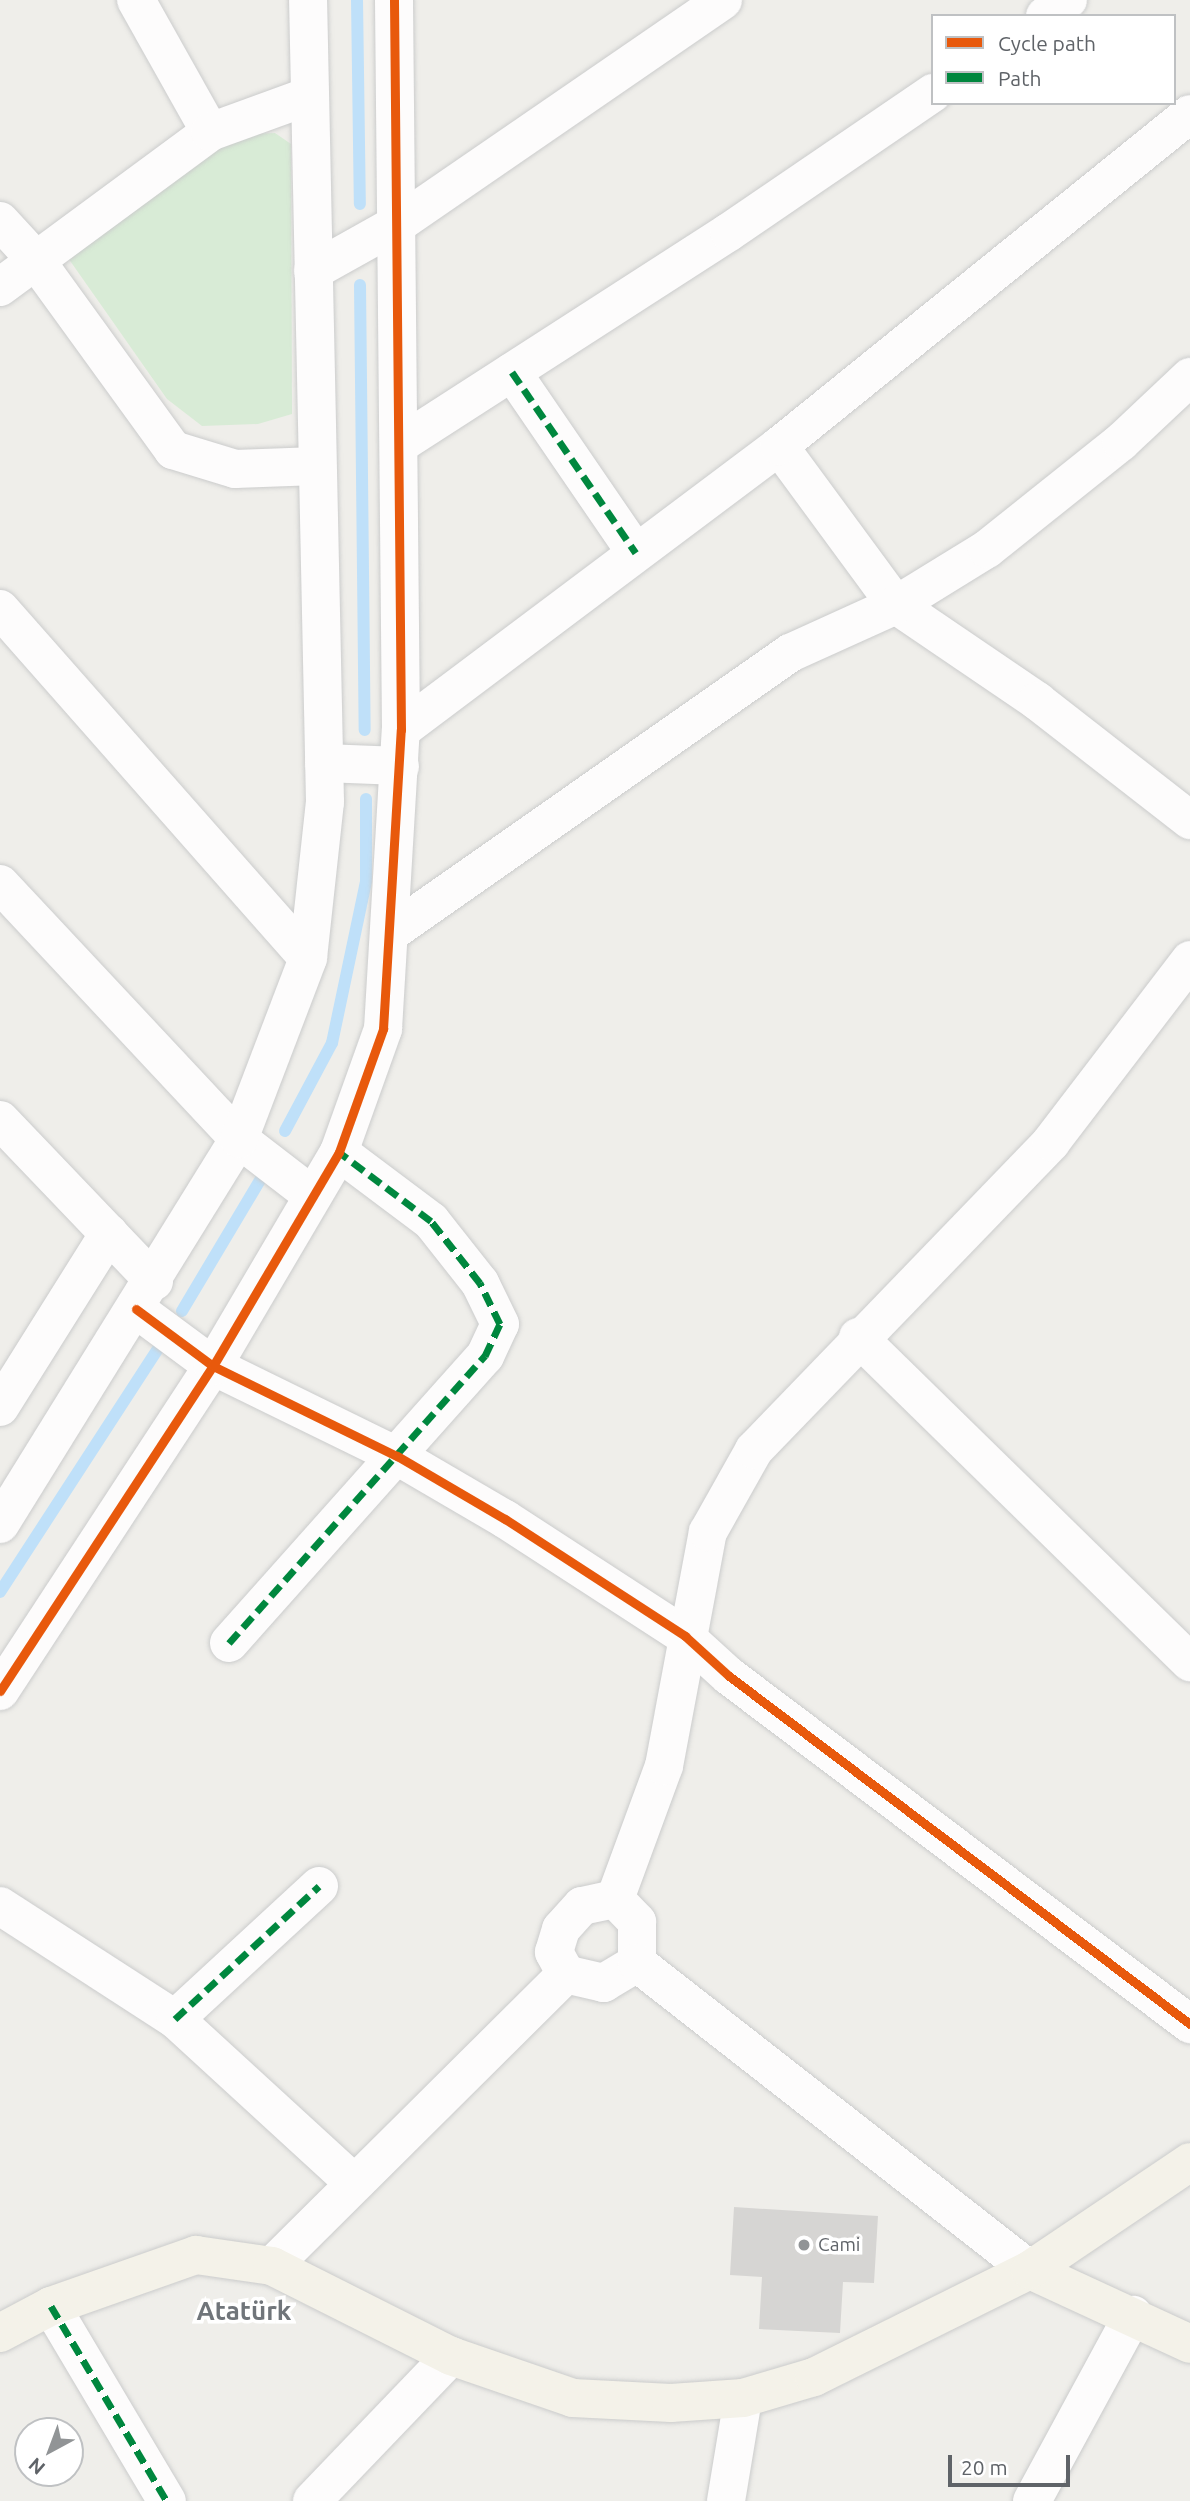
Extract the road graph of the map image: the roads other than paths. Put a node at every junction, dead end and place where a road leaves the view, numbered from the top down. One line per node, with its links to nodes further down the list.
1 (136, 0): 10 (street)
2 (308, 0): 8 (street)
3 (394, 0): 12 (street)
4 (723, 0): 12 (street)
5 (1068, 0): 6 (street)
6 (1048, 14)
7 (931, 94): 16 (street)
8 (309, 96): 10 (street); 14 (street)
9 (1190, 114): 19 (street)
10 (210, 132): 13 (street)
11 (0, 221): 13 (street)
12 (399, 223): 14 (street); 18 (street)
13 (34, 258): 15 (street); 20 (street)
14 (313, 271): 20 (street)
15 (0, 287)
16 (512, 372): 18 (street); 21 (street)
17 (1190, 377): 22 (street)
18 (400, 444): 24 (street)
19 (779, 446): 21 (street); 22 (street)
20 (317, 466): 25 (street)
21 (636, 553): 24 (street)
22 (896, 605): 26 (street); 28 (street)
23 (0, 609): 29 (street)
24 (400, 748): 25 (street); 28 (street)
25 (324, 763): 29 (street)
26 (1190, 820)
27 (0, 884): 32 (street)
28 (393, 931): 33 (street)
29 (308, 958): 32 (street)
30 (1190, 960): 37 (street)
31 (0, 1120): 35 (street)
32 (239, 1139): 34 (street); 36 (street)
33 (339, 1152): 34 (street); 40 (street)
34 (313, 1196): 38 (street)
35 (109, 1233): 36 (street); 39 (street)
36 (145, 1294): 38 (street); 41 (street)
37 (858, 1337): 42 (street); 44 (street)
38 (213, 1366): 40 (street); 45 (street)
39 (0, 1407)
40 (397, 1456): 42 (street); 43 (street)
41 (0, 1524)
42 (685, 1636): 47 (street); 52 (street)
43 (229, 1643)
44 (1190, 1662)
45 (0, 1691)
46 (319, 1886): 51 (street)
47 (615, 1899): 49 (street); 50 (street)
48 (0, 1906): 51 (street)
49 (637, 1963): 50 (street); 56 (street)
50 (566, 1974): 54 (street)
51 (174, 2019): 54 (street)
52 (1190, 2024)
53 (1190, 2162): 56 (main road)
54 (354, 2183): 55 (street)
55 (272, 2266): 57 (main road); 61 (main road)
56 (1030, 2270): 58 (main road); 62 (main road)
57 (51, 2306): 59 (main road); 63 (street)
58 (1133, 2315): 60 (main road); 66 (street)
59 (0, 2333)
60 (1190, 2344)
61 (451, 2356): 62 (main road); 64 (street)
62 (743, 2398): 65 (street)
63 (167, 2501)
64 (312, 2501)
65 (726, 2501)
66 (1032, 2501)

